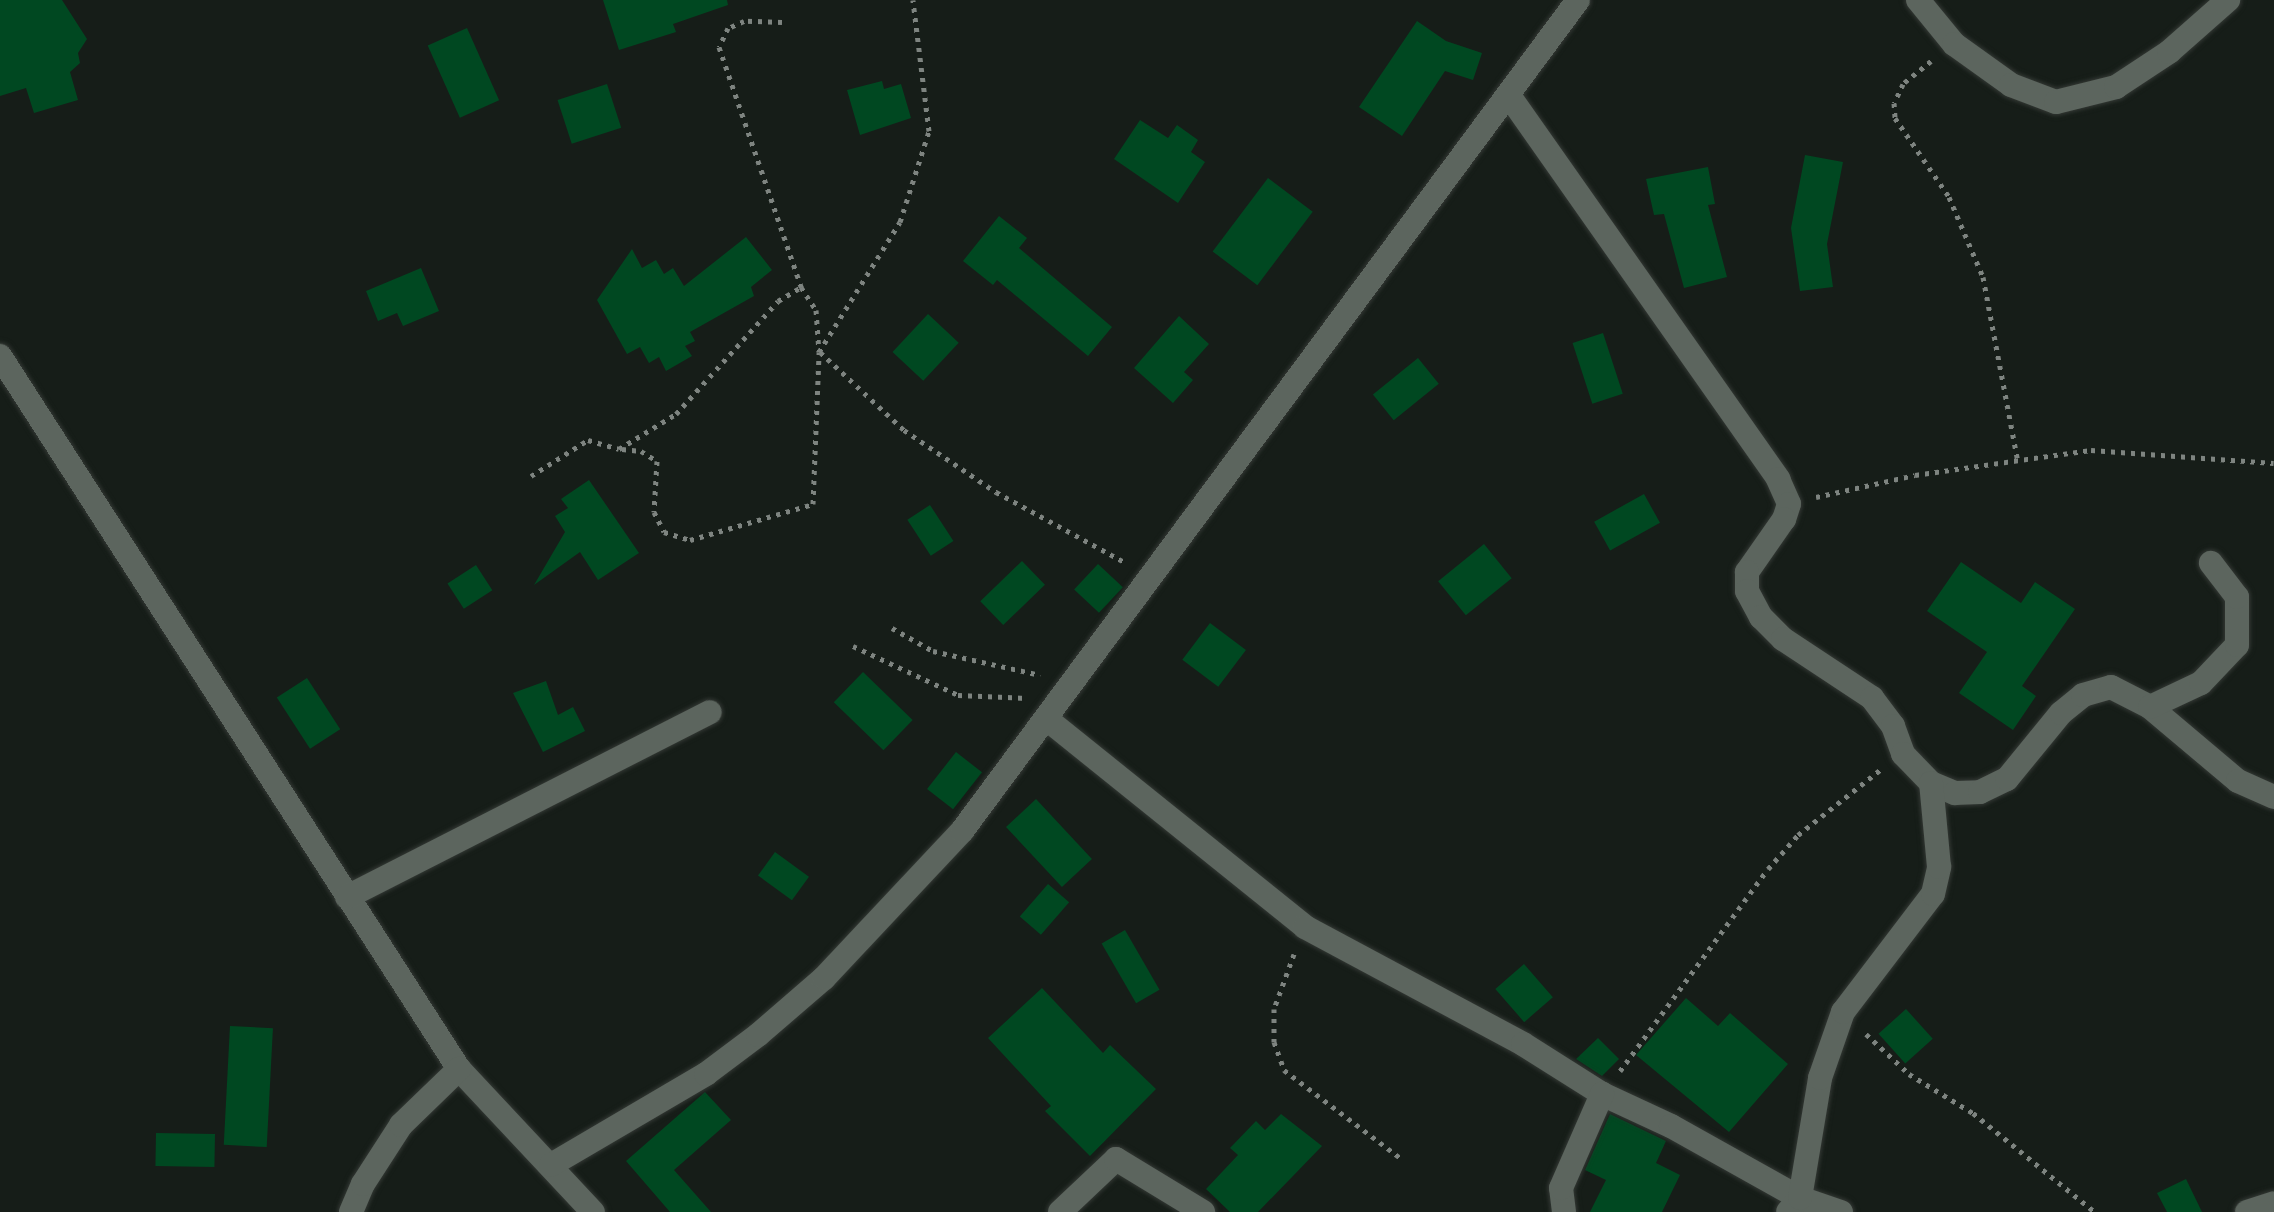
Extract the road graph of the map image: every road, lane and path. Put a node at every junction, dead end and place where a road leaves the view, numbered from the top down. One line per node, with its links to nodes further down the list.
1 (913, 0): 9 (path)
2 (1578, 0): 7 (street)
3 (1918, 0): 6 (street)
4 (2228, 0): 6 (street)
5 (782, 22): 8 (path)
6 (1954, 44): 12 (path)
7 (1510, 97): 15 (street); 17 (street)
8 (801, 287): 9 (path); 11 (path)
9 (819, 352): 11 (path); 17 (path)
10 (0, 356): 27 (street)
11 (619, 449): 14 (path)
12 (2018, 462): 13 (path); 15 (path)
13 (2274, 463)
14 (531, 476)
15 (1789, 504): 24 (street)
16 (2211, 563): 21 (street)
17 (1152, 577): 20 (street)
18 (892, 628): 20 (path)
19 (853, 646): 20 (path)
20 (1070, 691): 23 (street)
21 (2150, 707): 25 (street); 26 (street)
22 (710, 712): 27 (street)
23 (1048, 720): 28 (street); 33 (street)
24 (1903, 754): 25 (street); 31 (path)
25 (1931, 783): 29 (street)
26 (2274, 797)
27 (347, 897): 30 (street)
28 (1305, 927): 31 (street); 32 (path)
29 (1843, 1012): 35 (street); 42 (path)
30 (459, 1069): 33 (street); 36 (street)
31 (1602, 1094): 35 (street); 40 (street)
32 (1403, 1160)
33 (551, 1165): 37 (street)
34 (2274, 1203): 43 (street)
35 (1794, 1205): 41 (street)
36 (351, 1212)
37 (593, 1212)
38 (1060, 1212): 39 (street)
39 (1203, 1212)
40 (1564, 1212)
41 (1841, 1212)
42 (2095, 1212)
43 (2247, 1212)

